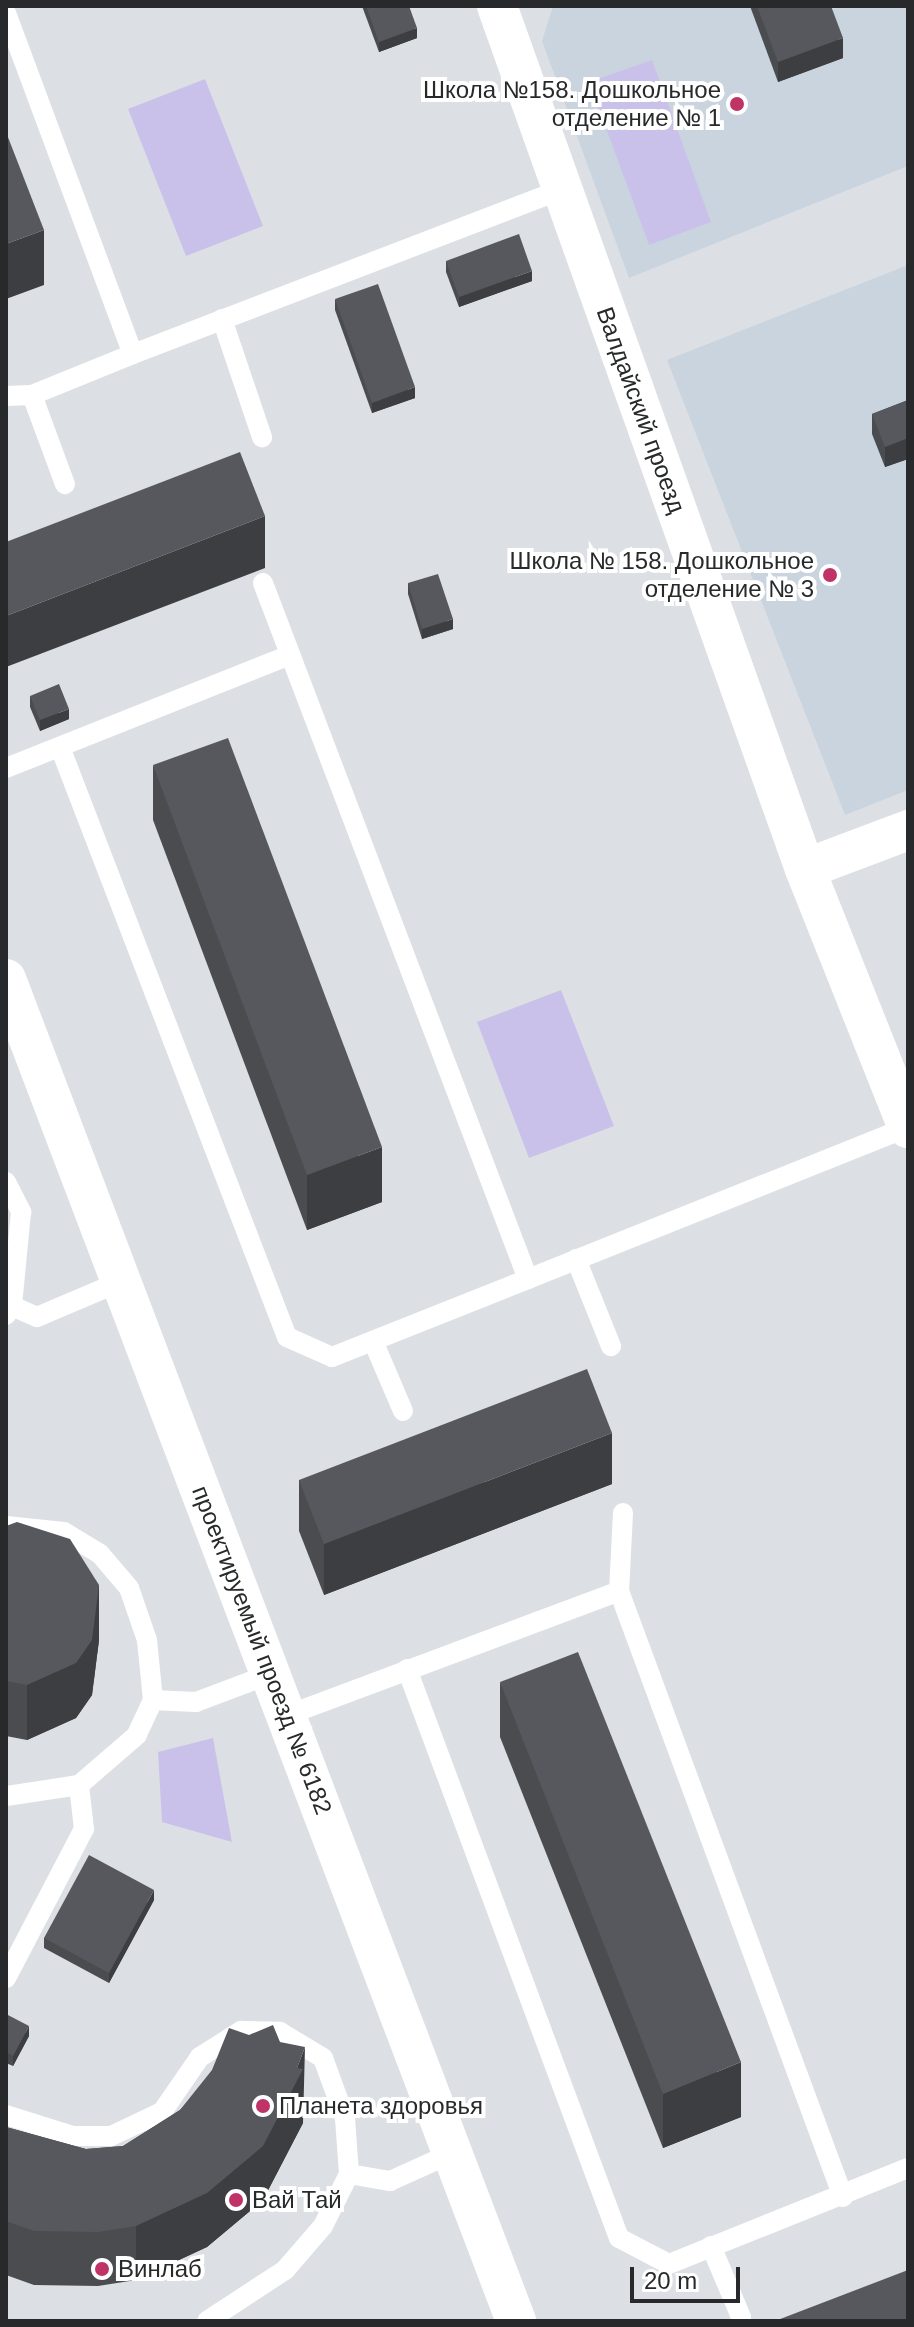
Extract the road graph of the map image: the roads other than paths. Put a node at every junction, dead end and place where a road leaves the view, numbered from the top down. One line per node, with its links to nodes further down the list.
1 (497, 6): 3 (street, Валдайский проезд)
2 (6, 13): 5 (lane)
3 (562, 189): 4 (lane); 15 (street, Валдайский проезд)
4 (222, 319): 5 (lane); 8 (lane)
5 (133, 354): 6 (lane)
6 (32, 395): 7 (lane); 9 (lane)
7 (6, 396)
8 (262, 437)
9 (65, 484)
10 (263, 583): 11 (lane)
11 (288, 656): 12 (lane); 20 (lane)
12 (60, 747): 13 (lane); 23 (lane)
13 (6, 768)
14 (908, 830): 15 (street)
15 (805, 869): 17 (street, Валдайский проезд)
16 (6, 979): 21 (street, проектируемый проезд № 6182)
17 (908, 1127): 19 (lane)
18 (6, 1182): 22 (lane)
19 (576, 1259): 20 (lane); 24 (lane)
20 (528, 1279): 23 (lane)
21 (122, 1281): 22 (lane); 30 (street, проектируемый проезд № 6182)
22 (9, 1310)
23 (373, 1341): 25 (lane)
24 (611, 1346)
25 (403, 1411)
26 (623, 1513): 28 (lane)
27 (6, 1526): 31 (lane)
28 (619, 1591): 29 (lane); 41 (lane)
29 (407, 1669): 32 (lane); 42 (lane)
30 (270, 1674): 31 (lane); 32 (street, проектируемый проезд № 6182)
31 (153, 1700): 33 (lane)
32 (288, 1715): 38 (street, проектируемый проезд № 6182)
33 (79, 1785): 34 (lane); 35 (lane)
34 (6, 1796)
35 (13, 1948): 36 (lane)
36 (6, 1978)
37 (6, 2115): 40 (lane)
38 (452, 2153): 40 (lane); 45 (street, проектируемый проезд № 6182)
39 (908, 2168): 41 (lane)
40 (349, 2174): 44 (lane)
41 (843, 2197): 42 (lane)
42 (711, 2246): 43 (lane)
43 (741, 2317)
44 (207, 2321)
45 (516, 2321)

